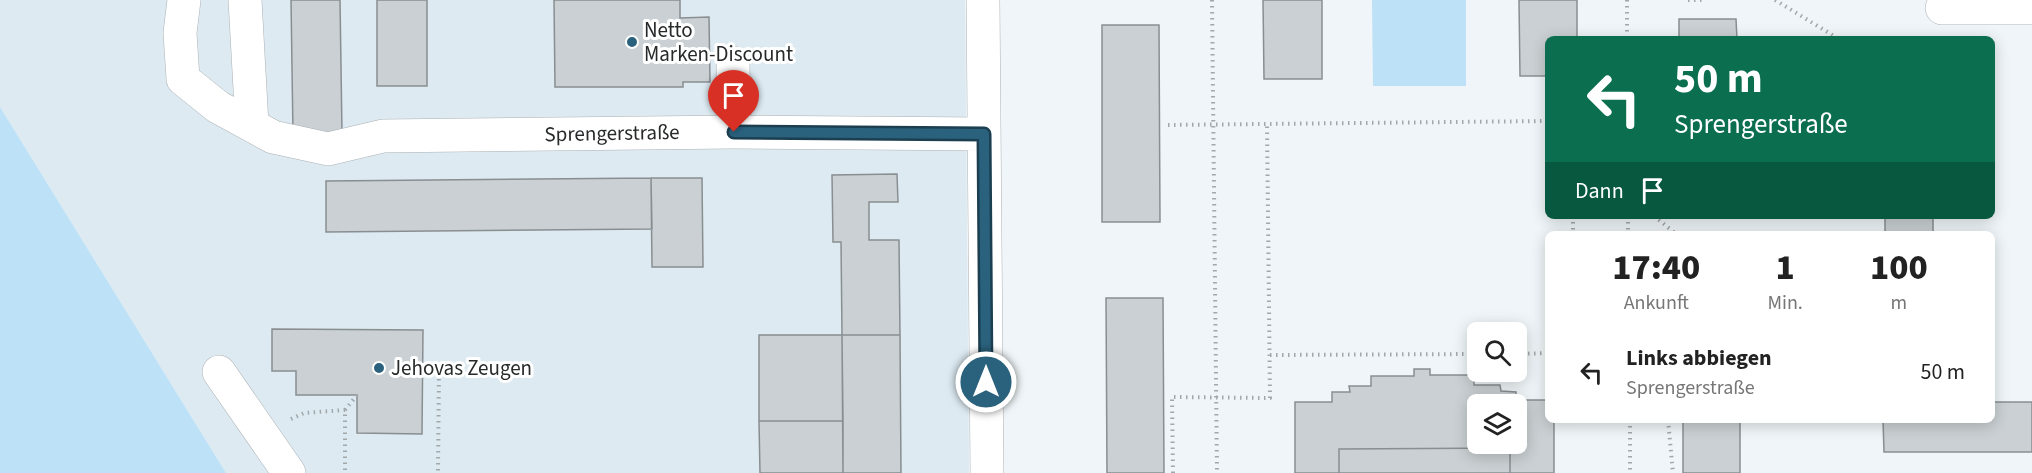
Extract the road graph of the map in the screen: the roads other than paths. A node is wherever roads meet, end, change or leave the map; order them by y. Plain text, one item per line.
1 (184, 0) edge
2 (245, 0) edge
3 (983, 0) edge
4 (1942, 8) dead end
5 (2032, 8) edge
6 (733, 63) dead end
7 (252, 125) junction
8 (734, 132) junction
9 (984, 134) junction
10 (219, 372) dead end
11 (289, 473) edge
12 (987, 473) edge

1 - 7 street, Sprengerstraße
2 - 7 street
3 - 9 street
4 - 5 street
6 - 8 street
7 - 8 street, Sprengerstraße
8 - 9 street, Sprengerstraße
9 - 12 street
10 - 11 street

